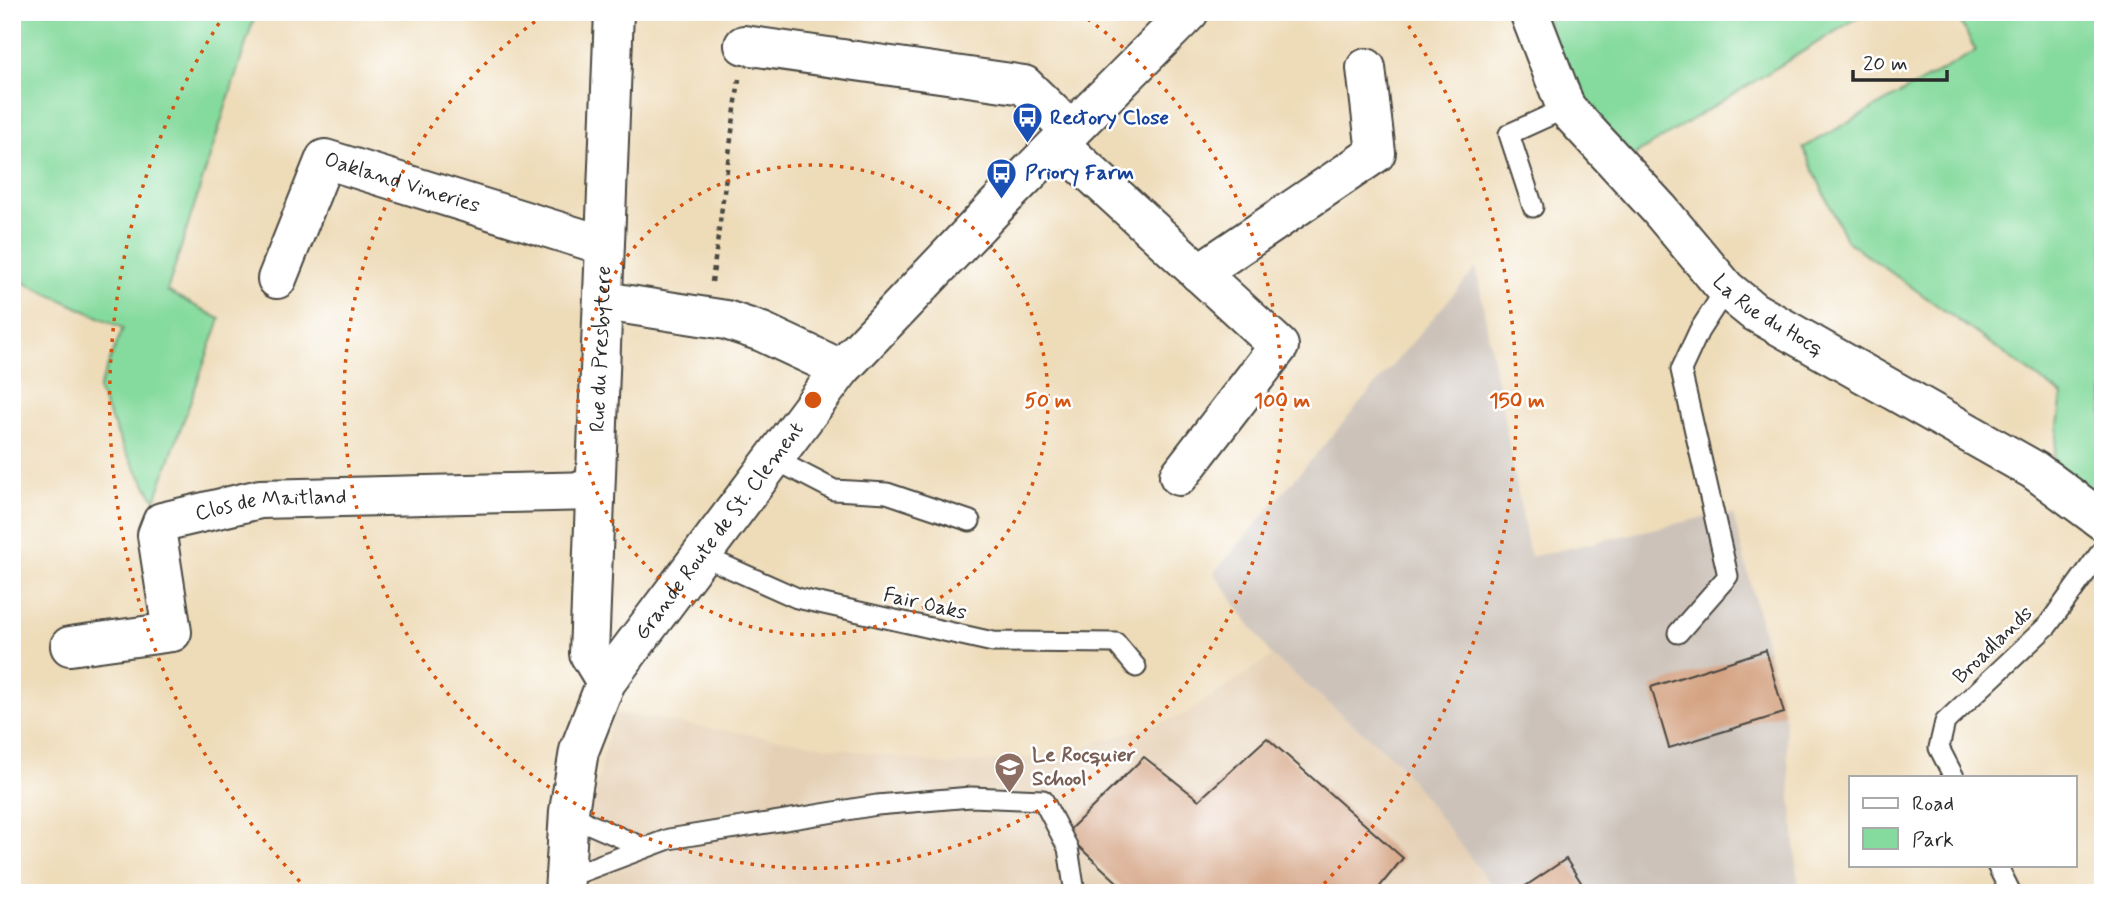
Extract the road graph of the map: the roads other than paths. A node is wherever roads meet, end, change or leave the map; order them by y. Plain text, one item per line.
1 (614, 12) edge
2 (1189, 12) edge
3 (1528, 12) edge
4 (744, 45) road end
5 (1366, 68) dead end
6 (1566, 108) junction
7 (1065, 137) junction
8 (1533, 207) dead end
9 (603, 245) junction
10 (1199, 274) junction
11 (277, 279) dead end
12 (1726, 289) junction
13 (604, 301) junction
14 (841, 369) junction
15 (774, 459) junction
16 (1179, 476) dead end
17 (594, 491) junction
18 (970, 521) dead end
19 (2103, 522) edge
20 (2103, 549) edge
21 (703, 556) junction
22 (1678, 634) dead end
23 (70, 646) dead end
24 (1136, 667) dead end
25 (606, 682) junction
26 (1953, 776) edge
27 (569, 811) junction
28 (645, 848) junction
29 (1998, 866) edge
30 (564, 885) edge
31 (1075, 893) edge
32 (2011, 893) edge

1 - 9 street, Rue du Presbytere
2 - 7 street, Grande Route de St. Clement
3 - 6 street, La Rue du Hocq
4 - 7 street
5 - 10 street
6 - 8 lane
6 - 12 street, La Rue du Hocq
7 - 10 street
7 - 14 street, Grande Route de St. Clement
9 - 11 street, Oakland Vineries
9 - 13 street, Rue du Presbytere
10 - 16 street
12 - 19 street, La Rue du Hocq
12 - 22 lane
13 - 14 street
13 - 17 street, Rue du Presbytere
14 - 15 street, Grande Route de St. Clement
15 - 18 lane
15 - 21 street, Grande Route de St. Clement
17 - 23 street, Clos de Maitland
17 - 25 street, Rue du Presbytere
20 - 26 lane, Broadlands
21 - 24 lane, Fair Oaks
21 - 25 street, Grande Route de St. Clement
25 - 27 street, Grande Route de St. Clement
27 - 28 lane
27 - 30 street, Grande Route de St. Clement
28 - 30 lane
28 - 31 lane
29 - 32 lane

